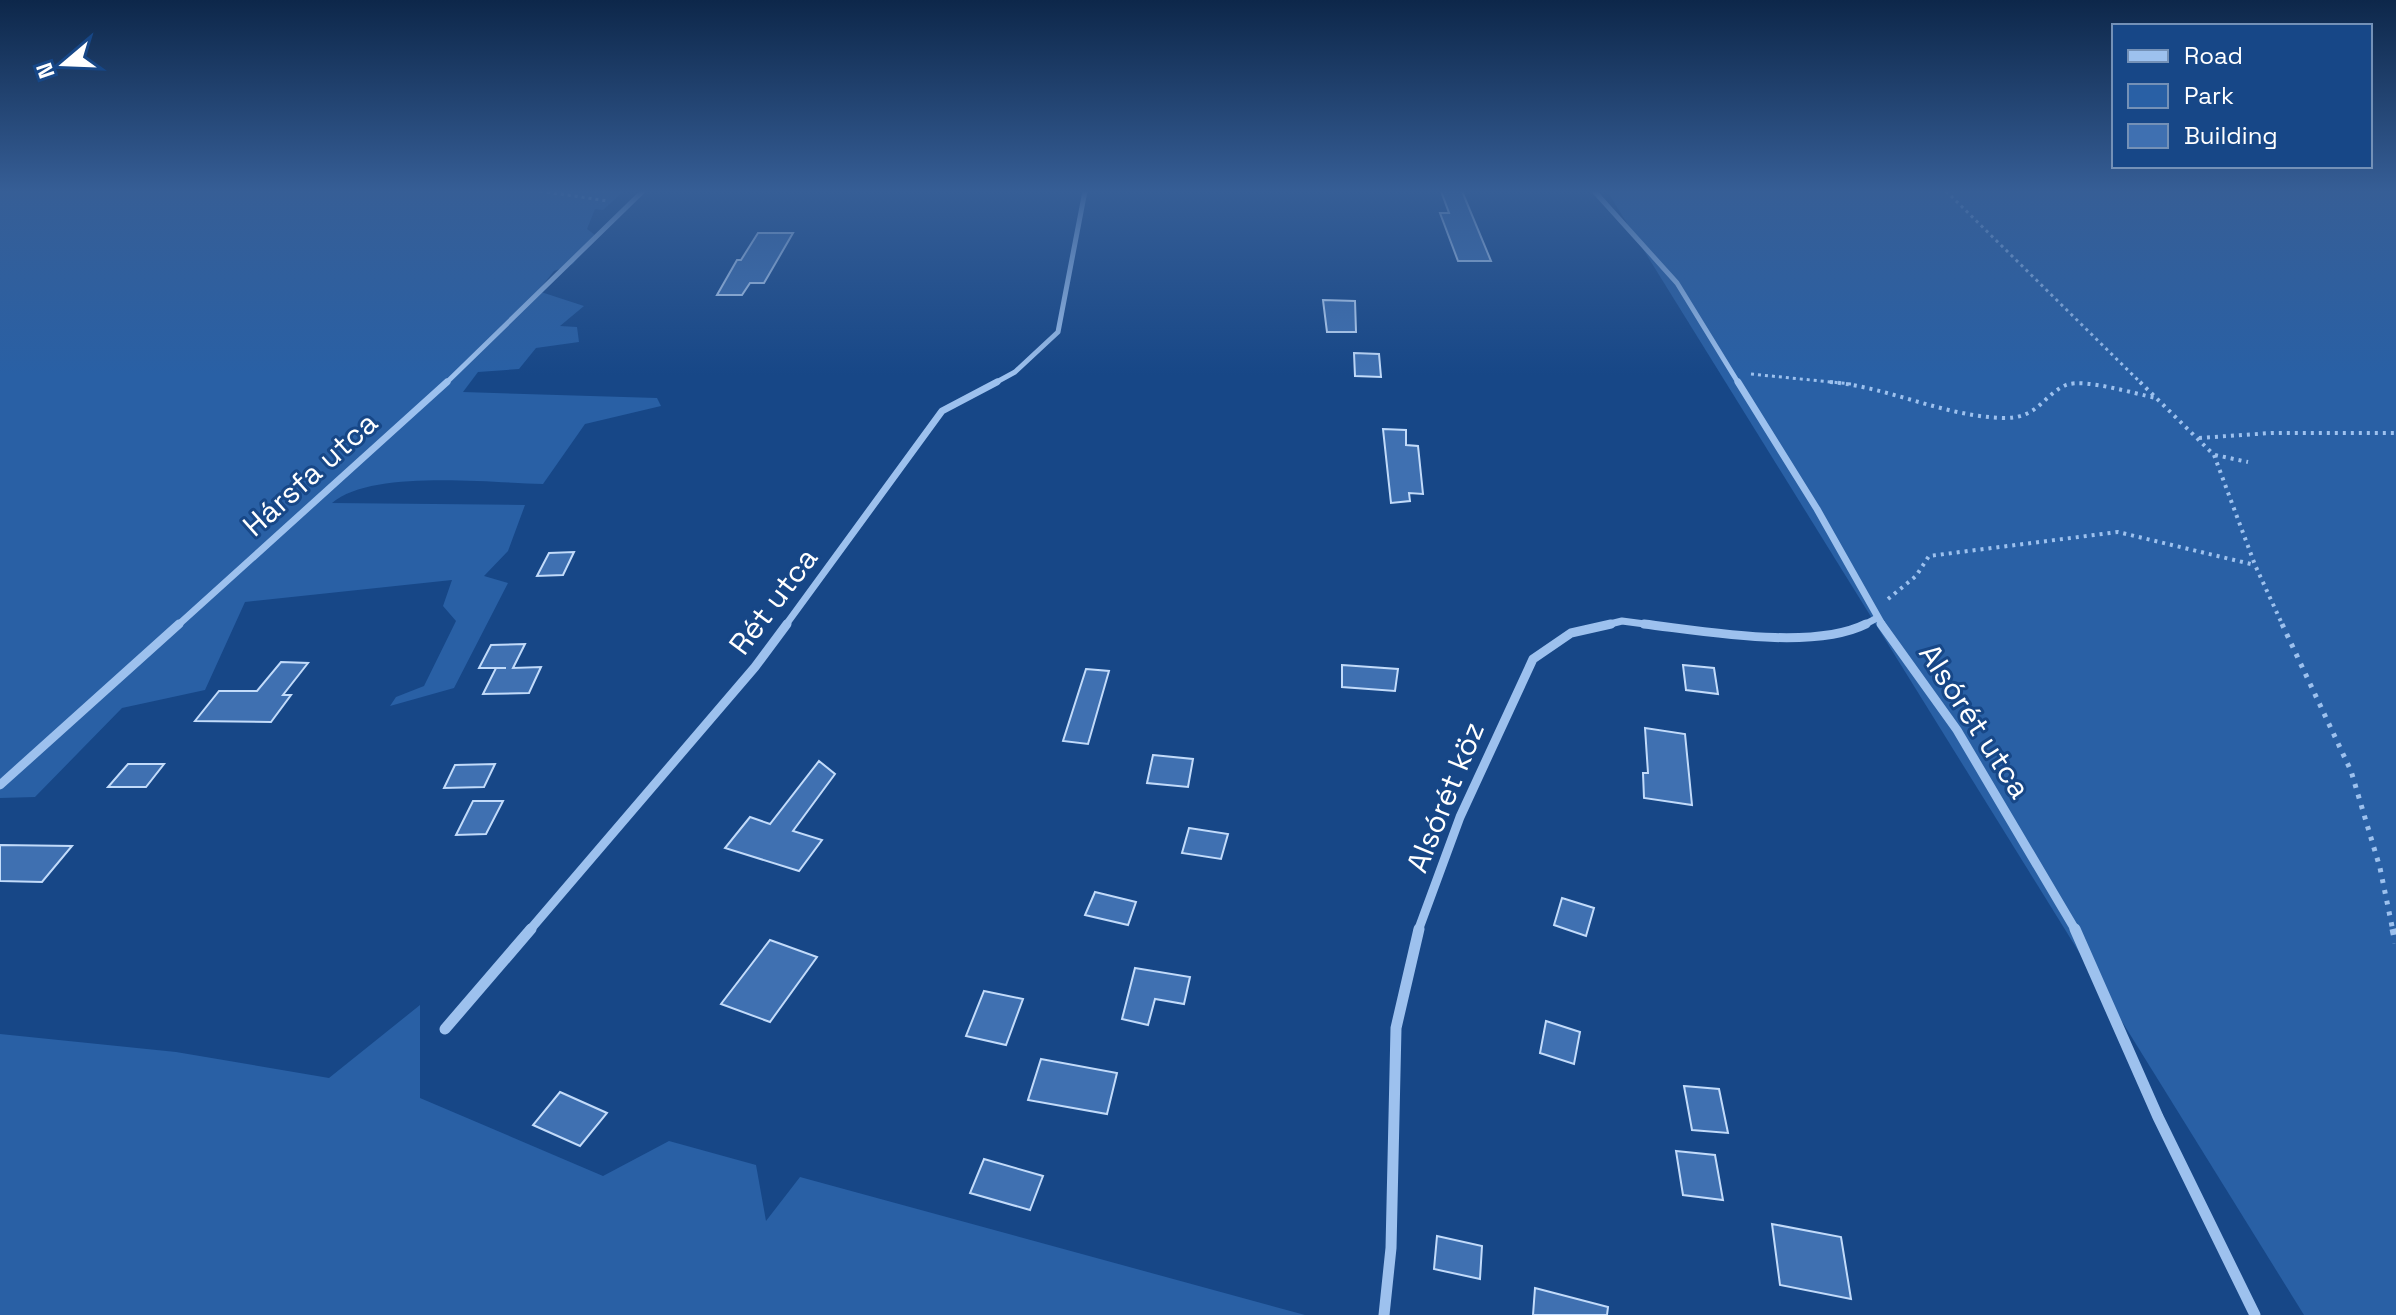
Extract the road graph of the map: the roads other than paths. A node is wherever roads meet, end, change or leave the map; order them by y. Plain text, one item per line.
1 (581, 252) edge
2 (1073, 252) edge
3 (1649, 252) edge
4 (1876, 614) junction
5 (0, 785) edge
6 (445, 1029) dead end
7 (1384, 1315) edge
8 (2255, 1315) edge

1 - 5 street, Hársfa utca
2 - 6 street, Rét utca
3 - 4 street, Alsórét utca
4 - 7 street, Alsórét köz
4 - 8 street, Alsórét utca

